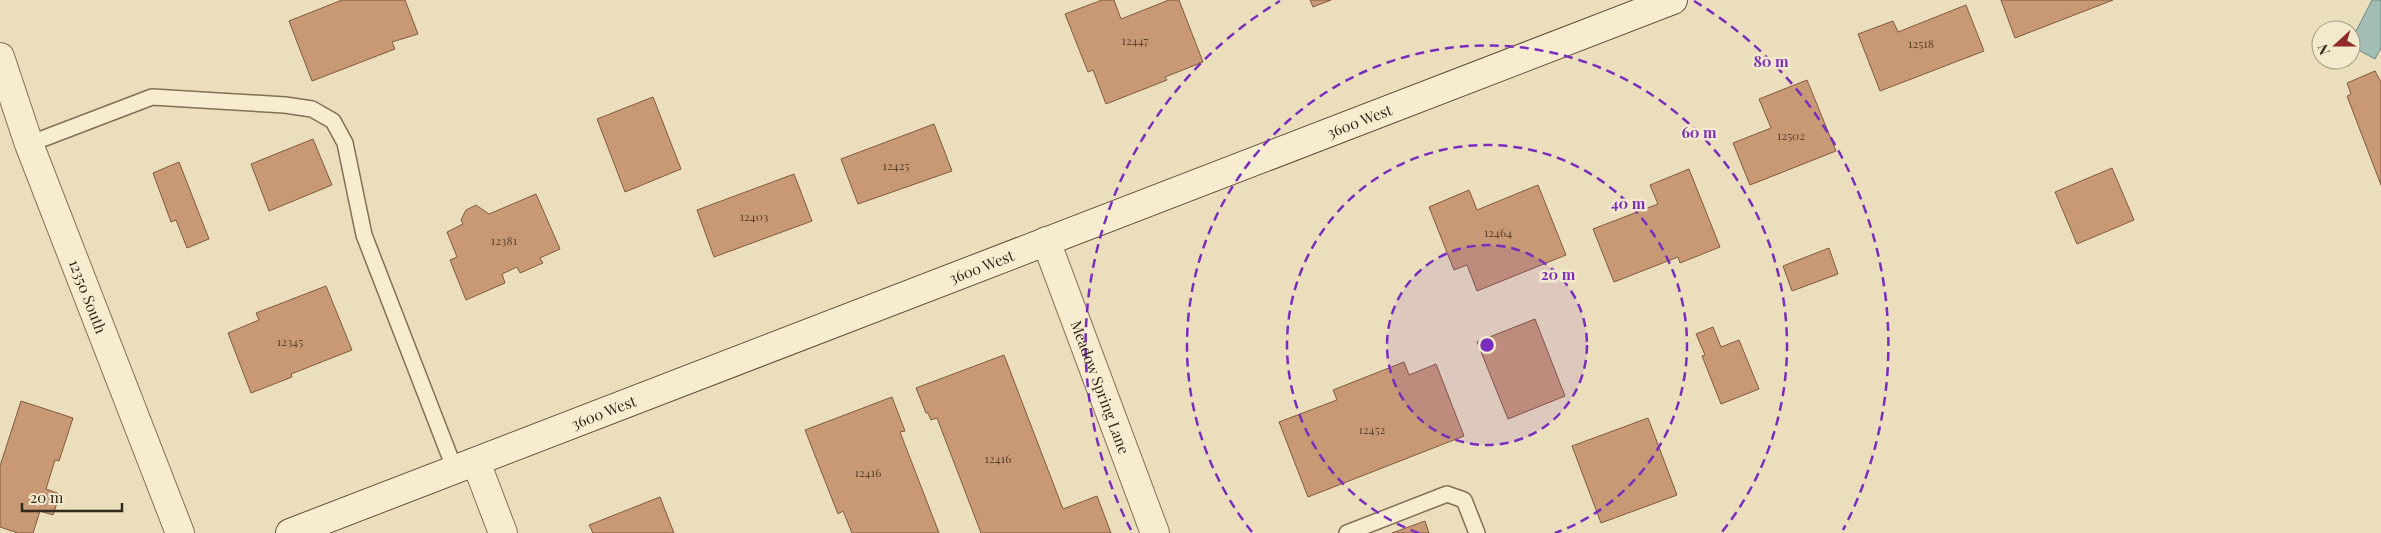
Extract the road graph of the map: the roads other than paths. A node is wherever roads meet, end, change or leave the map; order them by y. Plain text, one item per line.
1 (1673, 0) edge
2 (0, 57) edge
3 (30, 144) junction
4 (1046, 241) junction
5 (465, 466) junction
6 (180, 533) edge
7 (290, 533) edge
8 (503, 533) edge
9 (1155, 533) edge
10 (1347, 533) edge
11 (1477, 533) edge

1 - 4 main road, 3600 West
2 - 3 main road, 12350 South
3 - 5 lane
3 - 6 main road, 12350 South
4 - 5 main road, 3600 West
4 - 9 main road, Meadow Spring Lane
5 - 7 main road, 3600 West
5 - 8 main road
10 - 11 lane

